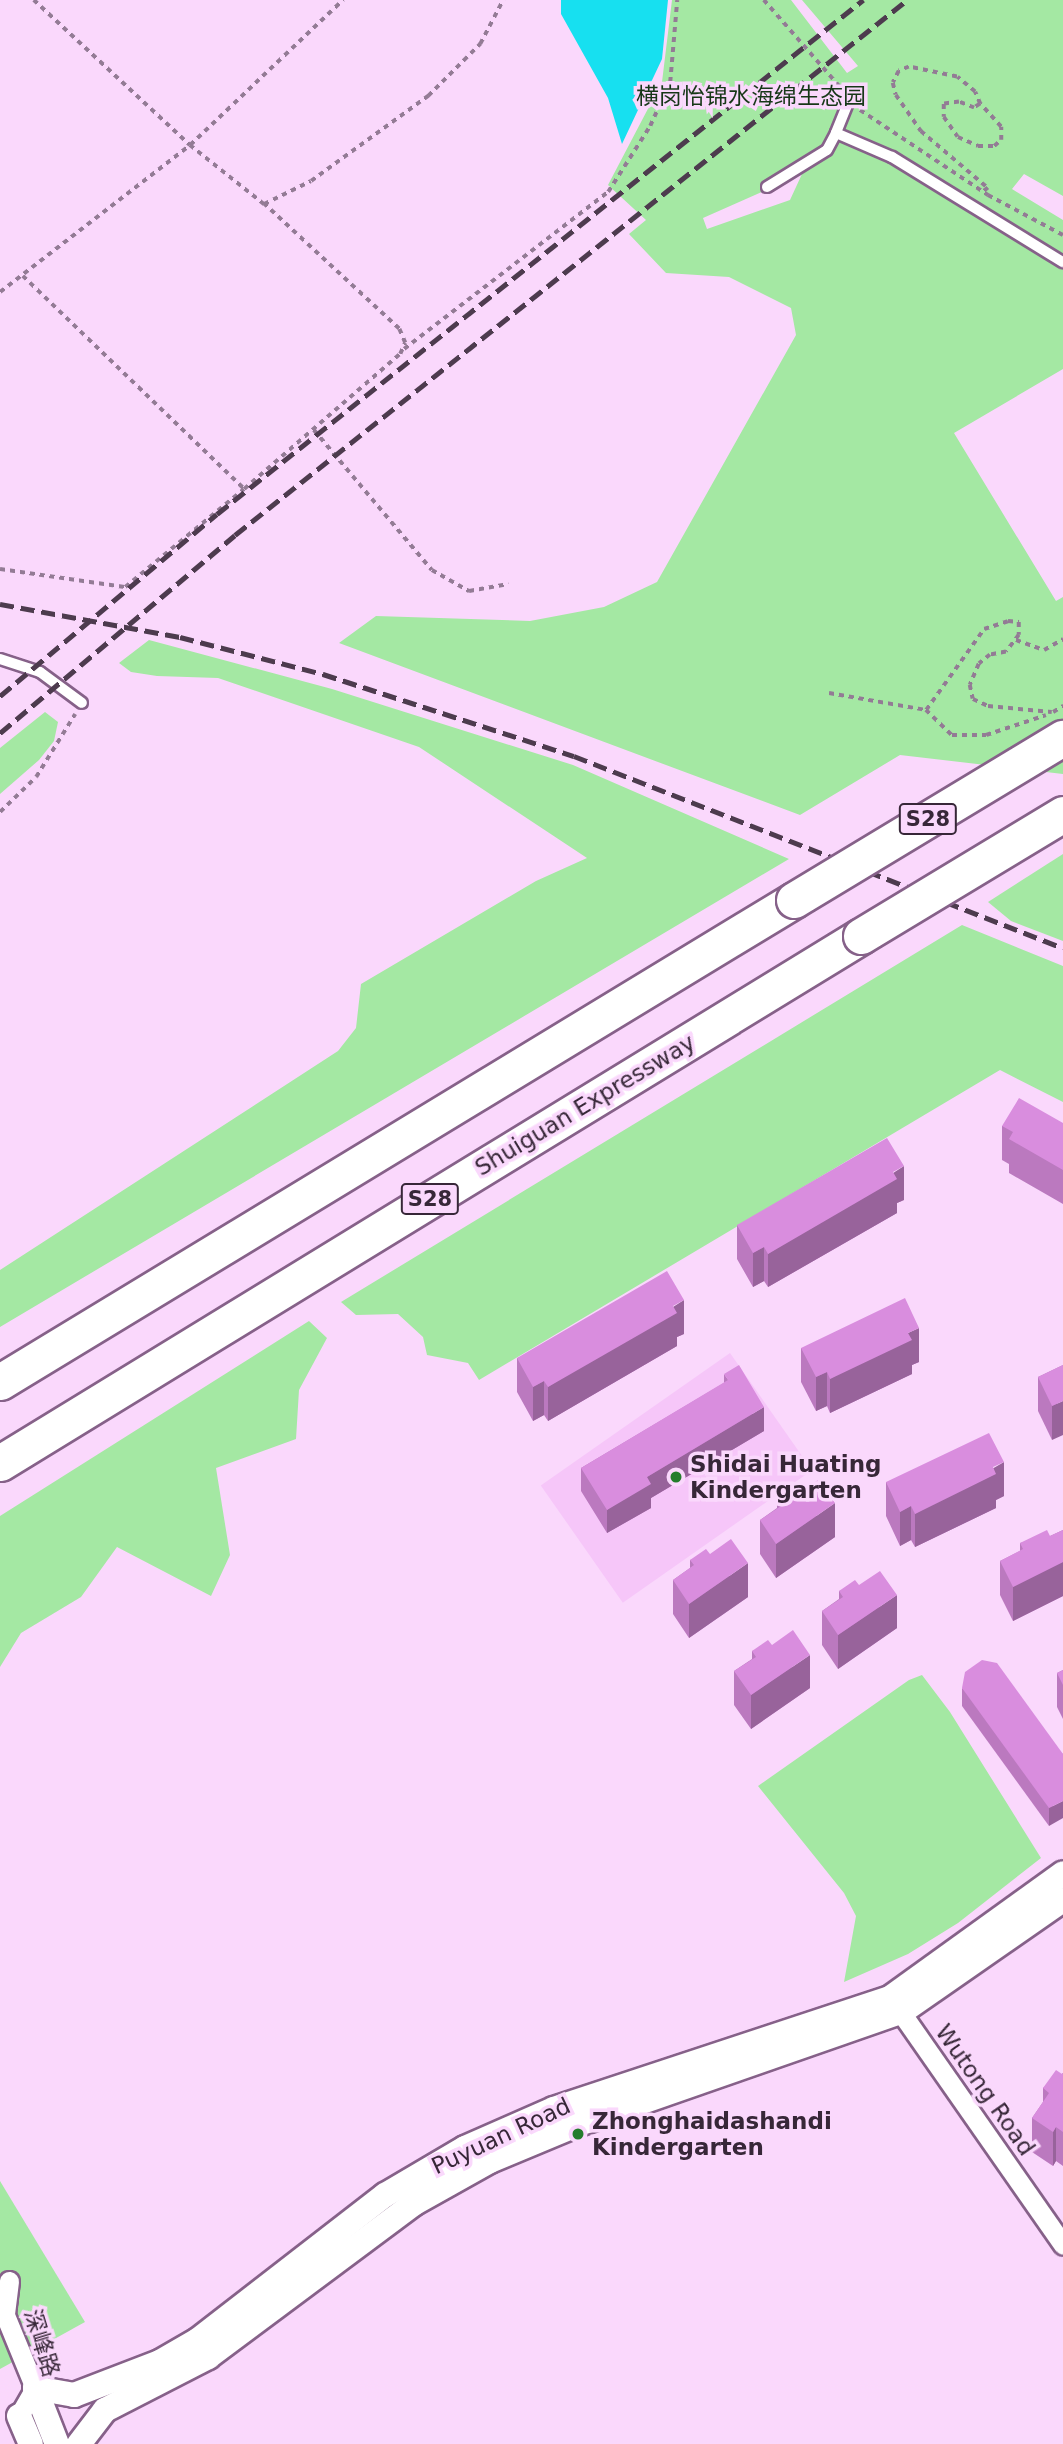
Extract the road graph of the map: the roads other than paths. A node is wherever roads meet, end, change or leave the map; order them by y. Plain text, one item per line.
1 (850, 98) road end
2 (836, 133) junction
3 (767, 187) dead end
4 (1063, 262) edge
5 (0, 659) edge
6 (82, 704) road end
7 (1058, 725) edge
8 (1063, 814) edge
9 (0, 1382) edge
10 (0, 1462) edge
11 (1063, 1873) edge
12 (1063, 1900) edge
13 (896, 2005) junction
14 (1063, 2245) edge
15 (9, 2281) dead end
16 (35, 2388) junction
17 (19, 2416) joint
18 (31, 2444) edge
19 (57, 2444) edge
20 (79, 2444) edge

1 - 2 lane
2 - 3 lane
2 - 4 lane
5 - 6 lane
7 - 9 highway, S28, bridge
8 - 10 highway, Shuiguan Expressway / S28, bridge
11 - 13 street, Puyuan Road
12 - 13 street, Puyuan Road
13 - 14 street, Wutong Road
13 - 16 street, Puyuan Road
13 - 20 street, Puyuan Road
15 - 16 street, 深峰路
16 - 17 street, 深峰路
16 - 19 street
17 - 18 street

